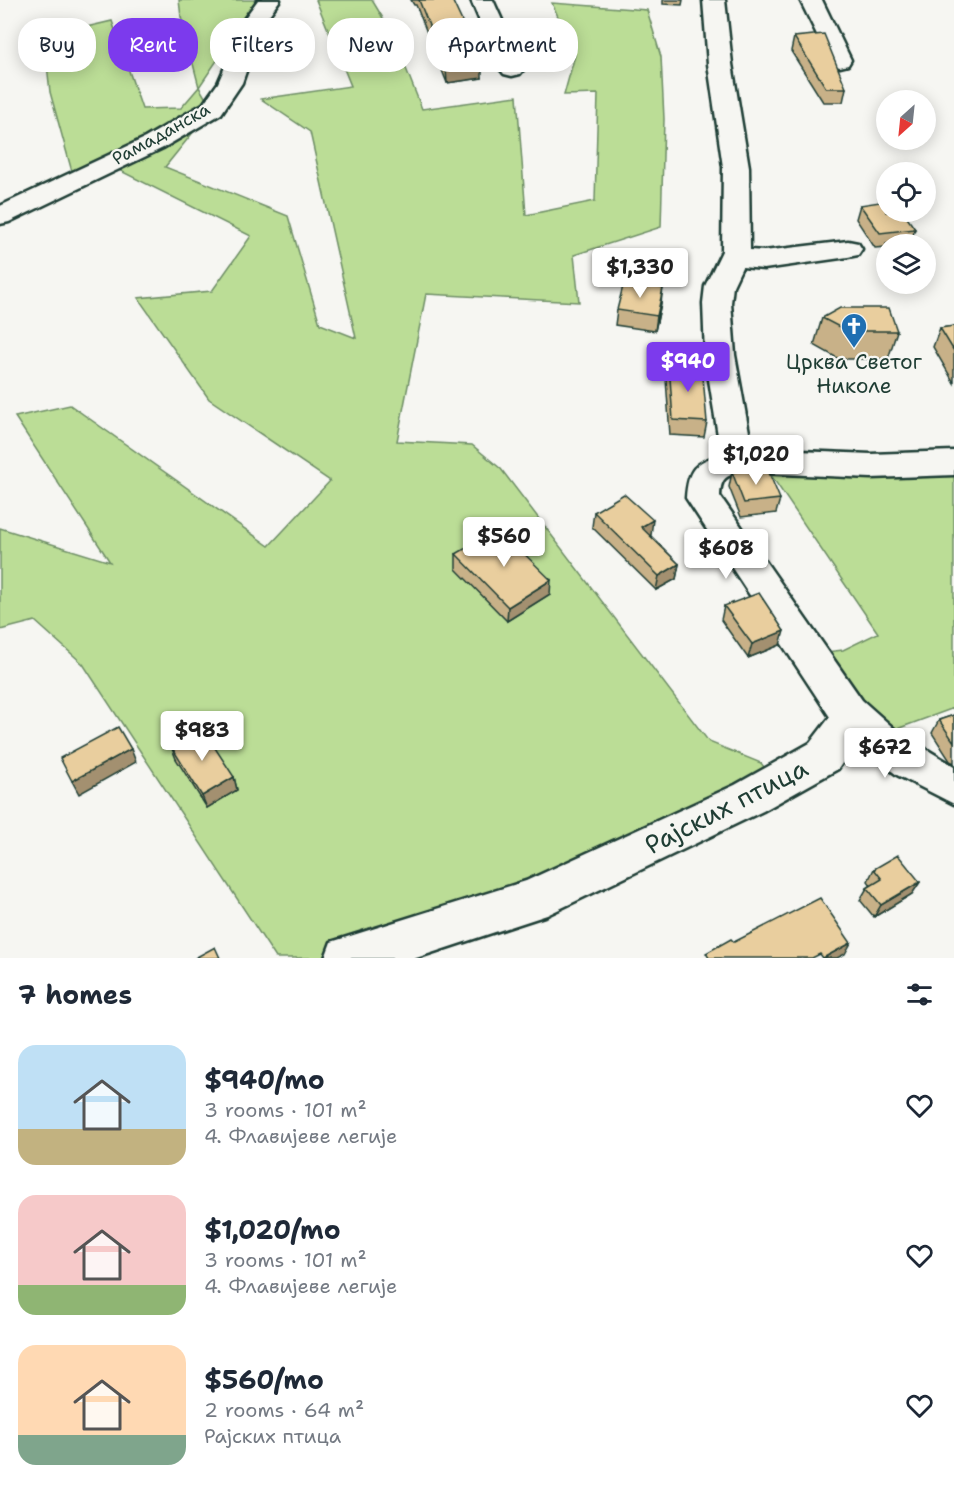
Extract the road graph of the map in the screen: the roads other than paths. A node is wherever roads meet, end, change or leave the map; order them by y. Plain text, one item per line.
1 (269, 0) edge
2 (482, 0) edge
3 (714, 0) edge
4 (811, 0) edge
5 (490, 18) edge
6 (840, 60) dead end
7 (0, 216) edge
8 (848, 249) dead end
9 (734, 257) junction
10 (738, 460) junction
11 (954, 463) edge
12 (853, 717) junction
13 (954, 786) edge
14 (347, 958) edge

1 - 7 street, Рамаданска
2 - 5 street
3 - 9 street
4 - 6 street
8 - 9 street
9 - 10 street
10 - 11 street
10 - 12 street
12 - 13 street
12 - 14 street, Рајских птица

